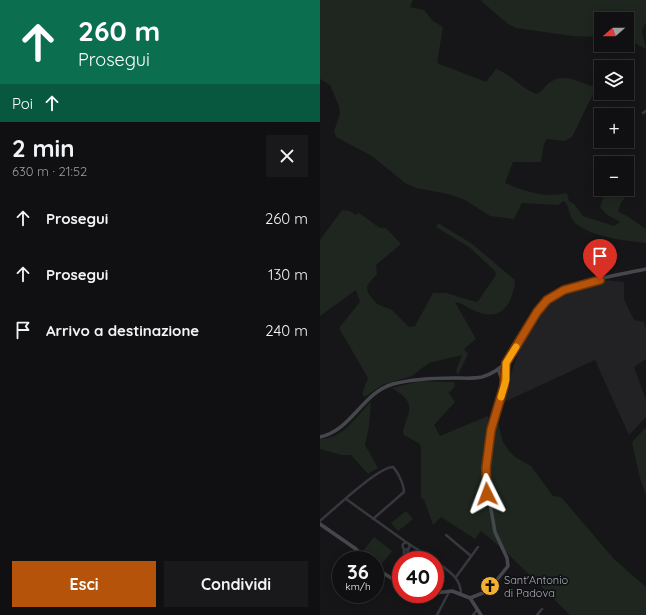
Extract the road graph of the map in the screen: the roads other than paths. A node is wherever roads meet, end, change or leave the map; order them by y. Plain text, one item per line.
1 (646, 269) edge
2 (506, 363) junction
3 (498, 369) junction
4 (505, 374) junction
5 (488, 375) junction
6 (500, 378) junction
7 (504, 387) junction
8 (320, 437) edge
9 (346, 499) junction
10 (373, 519) junction
11 (320, 521) edge
12 (320, 524) edge
13 (446, 535) dead end
14 (400, 540) junction
15 (407, 543) junction
16 (402, 545) junction
17 (478, 547) dead end
18 (409, 548) junction
19 (403, 549) joint
20 (357, 551) edge
21 (408, 551) edge
22 (419, 551) edge
23 (471, 556) junction
24 (444, 568) edge
25 (384, 574) edge
26 (456, 577) junction
27 (391, 578) edge
28 (444, 592) edge
29 (449, 592) junction
30 (461, 594) junction
31 (470, 598) junction
32 (542, 609) dead end
33 (477, 610) junction
34 (438, 615) edge
35 (472, 615) edge
36 (481, 615) edge
37 (537, 615) edge

1 - 2 street
2 - 3 street
2 - 4 street
3 - 4 street
3 - 5 street
3 - 6 street
4 - 7 street
5 - 6 street
5 - 8 street
6 - 7 street
7 - 31 street
9 - 10 street
9 - 10 street
9 - 11 street
10 - 14 street
12 - 20 street
13 - 23 street
14 - 15 street
14 - 16 street
15 - 16 street
15 - 18 street
15 - 22 street
16 - 19 street
17 - 23 street
18 - 19 street
18 - 21 street
23 - 26 street
24 - 26 street
25 - 27 street
26 - 30 street
28 - 29 street
29 - 30 street
29 - 34 street
30 - 31 street
31 - 33 street
32 - 37 street
33 - 35 street
33 - 36 street

